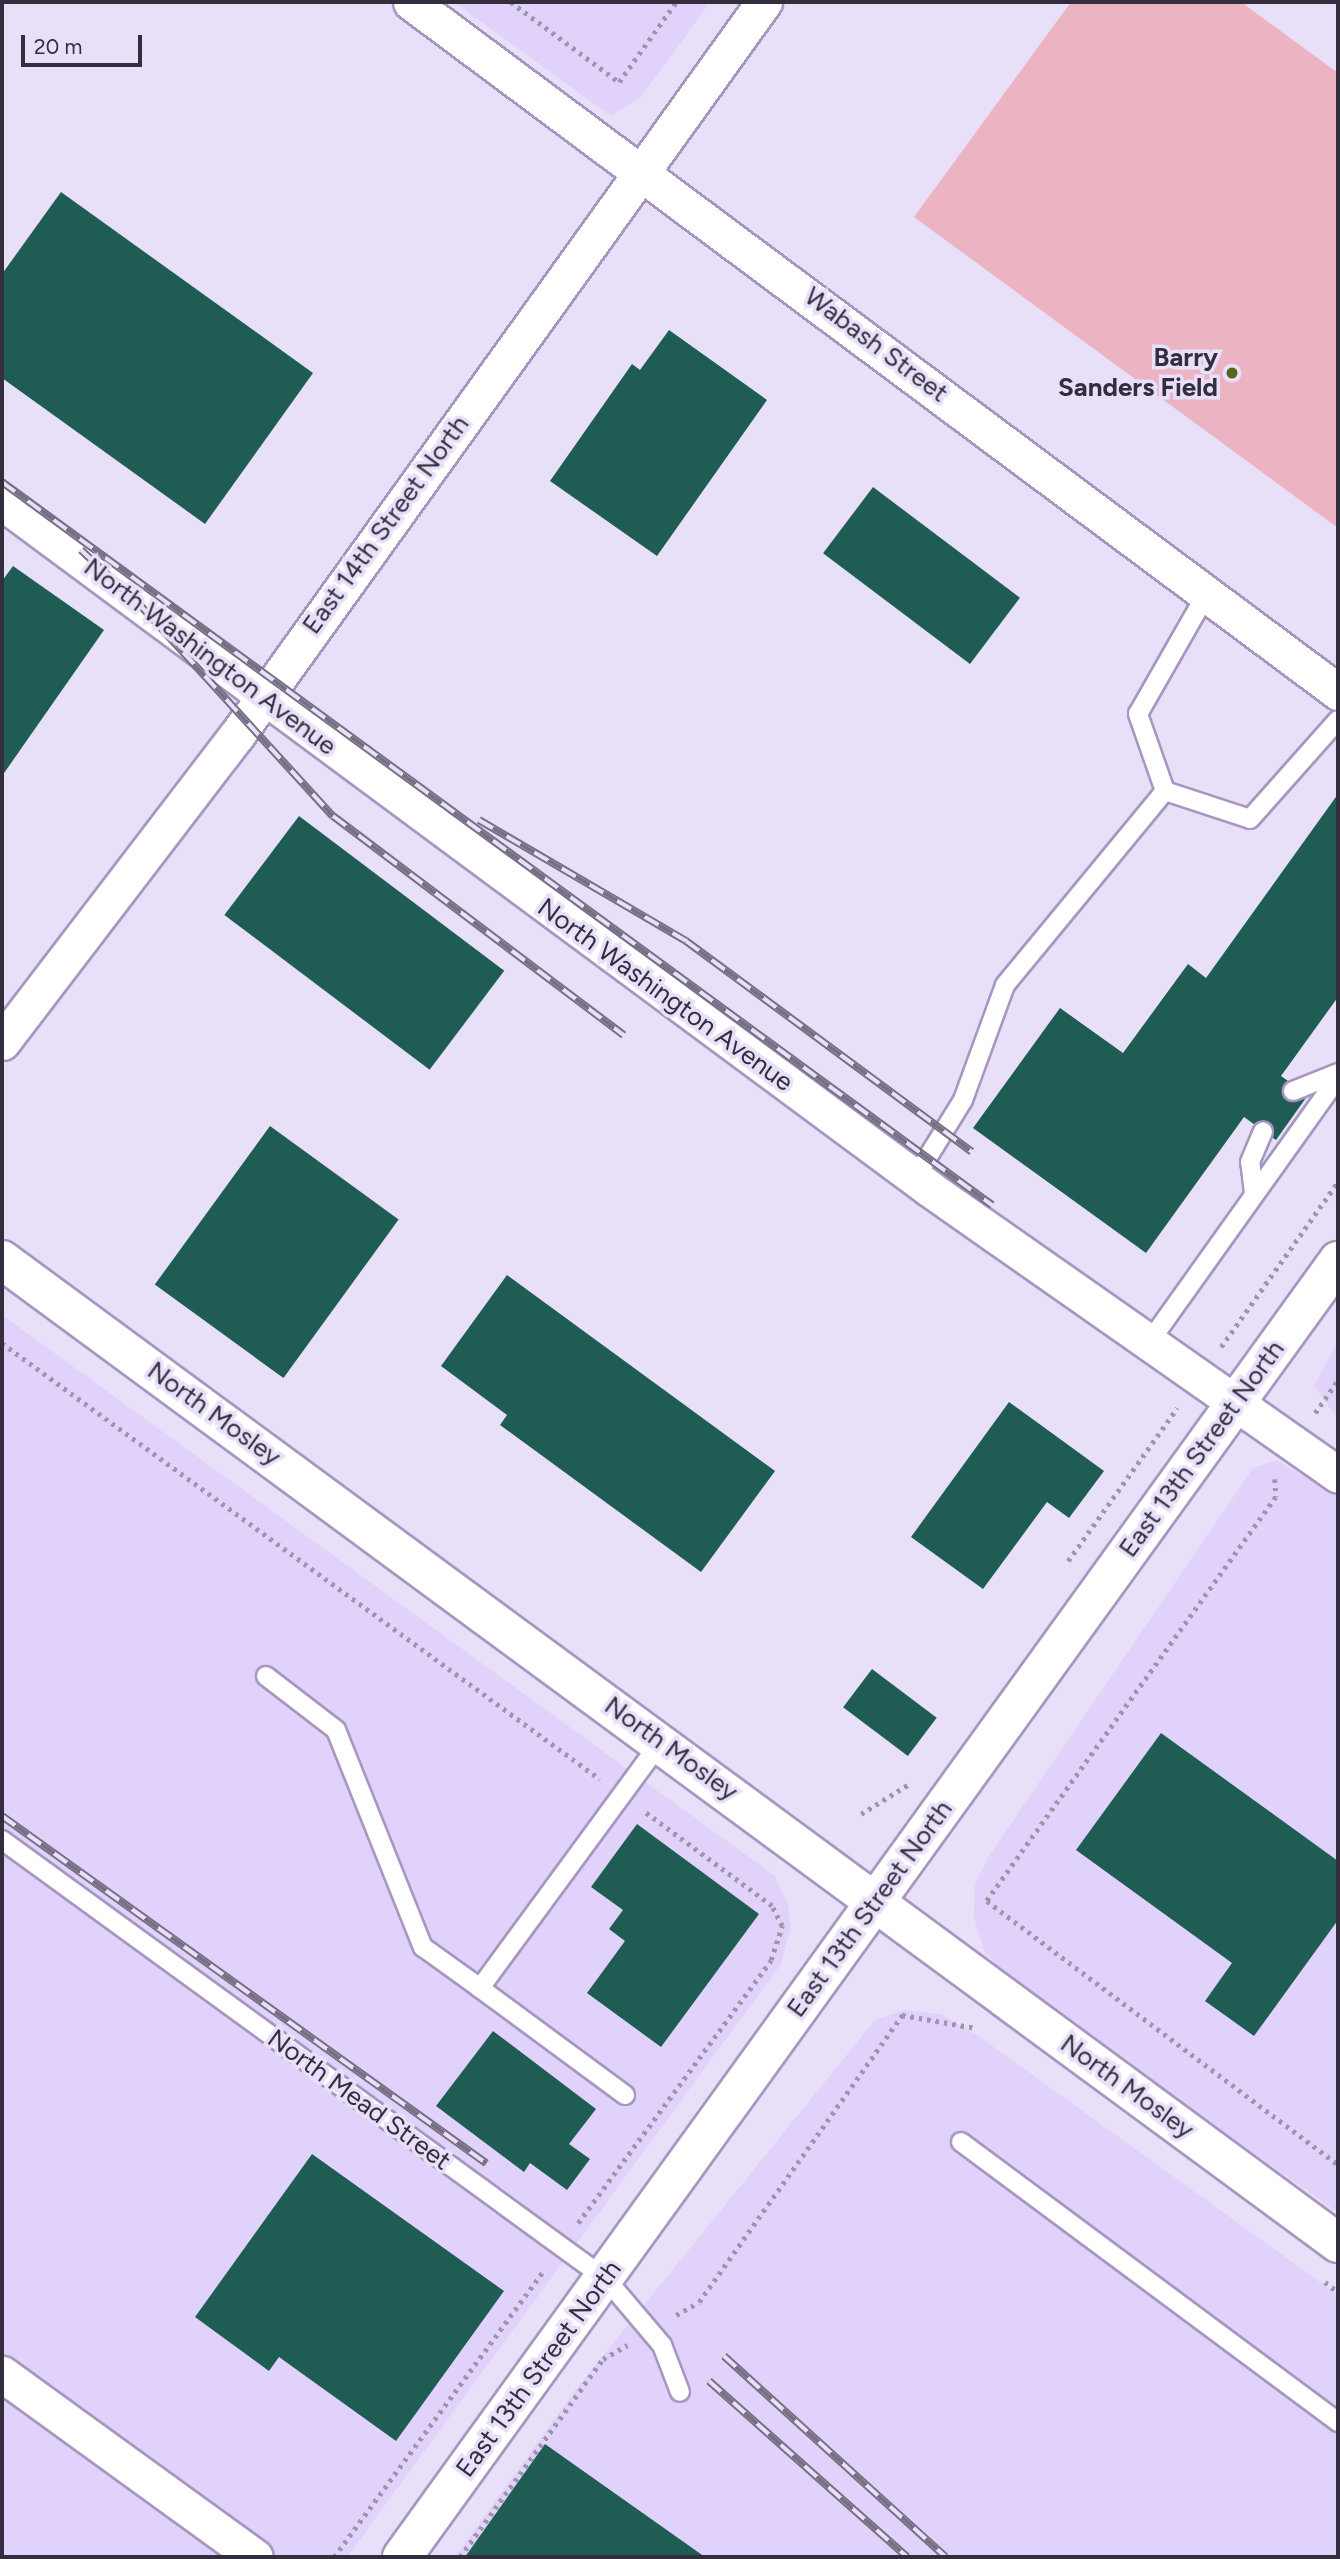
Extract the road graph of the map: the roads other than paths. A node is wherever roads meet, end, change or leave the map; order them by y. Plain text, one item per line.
1 (411, 2) edge
2 (764, 2) edge
3 (642, 170) junction
4 (2, 502) edge
5 (1207, 593) junction
6 (1338, 692) edge
7 (263, 696) junction
8 (1338, 720) edge
9 (1165, 791) junction
10 (2, 1042) edge
11 (1338, 1075) edge
12 (1293, 1091) dead end
13 (1263, 1132) dead end
14 (915, 1178) junction
15 (1254, 1193) junction
16 (2, 1260) edge
17 (1338, 1261) edge
18 (1148, 1345) junction
19 (1233, 1405) junction
20 (1338, 1475) edge
21 (265, 1676) dead end
22 (661, 1742) junction
23 (2, 1840) edge
24 (876, 1901) junction
25 (480, 1987) junction
26 (625, 2095) dead end
27 (961, 2142) dead end
28 (1338, 2243) edge
29 (606, 2279) junction
30 (2, 2374) edge
31 (680, 2392) dead end
32 (1338, 2422) edge
33 (255, 2557) edge
34 (402, 2557) edge

1 - 3 street, Wabash Street
2 - 3 street, East 14th Street North
3 - 5 street, Wabash Street
3 - 7 street, East 14th Street North
4 - 7 street, North Washington Avenue
5 - 6 street, Wabash Street
5 - 9 lane
7 - 10 street, East 14th Street North
7 - 14 street, North Washington Avenue
8 - 9 lane
9 - 14 lane
11 - 12 lane
11 - 15 lane
13 - 15 lane
14 - 18 street, North Washington Avenue
15 - 18 lane
16 - 22 street, North Mosley
17 - 19 street, East 13th Street North
18 - 19 street, North Washington Avenue
19 - 20 street, North Washington Avenue
19 - 24 street, East 13th Street North
21 - 25 lane
22 - 24 street, North Mosley
22 - 25 lane
23 - 29 lane, North Mead Street
24 - 28 street, North Mosley
24 - 29 street, East 13th Street North
25 - 26 lane
27 - 32 lane
29 - 31 lane, North Mead Street
29 - 34 street, East 13th Street North
30 - 33 street

